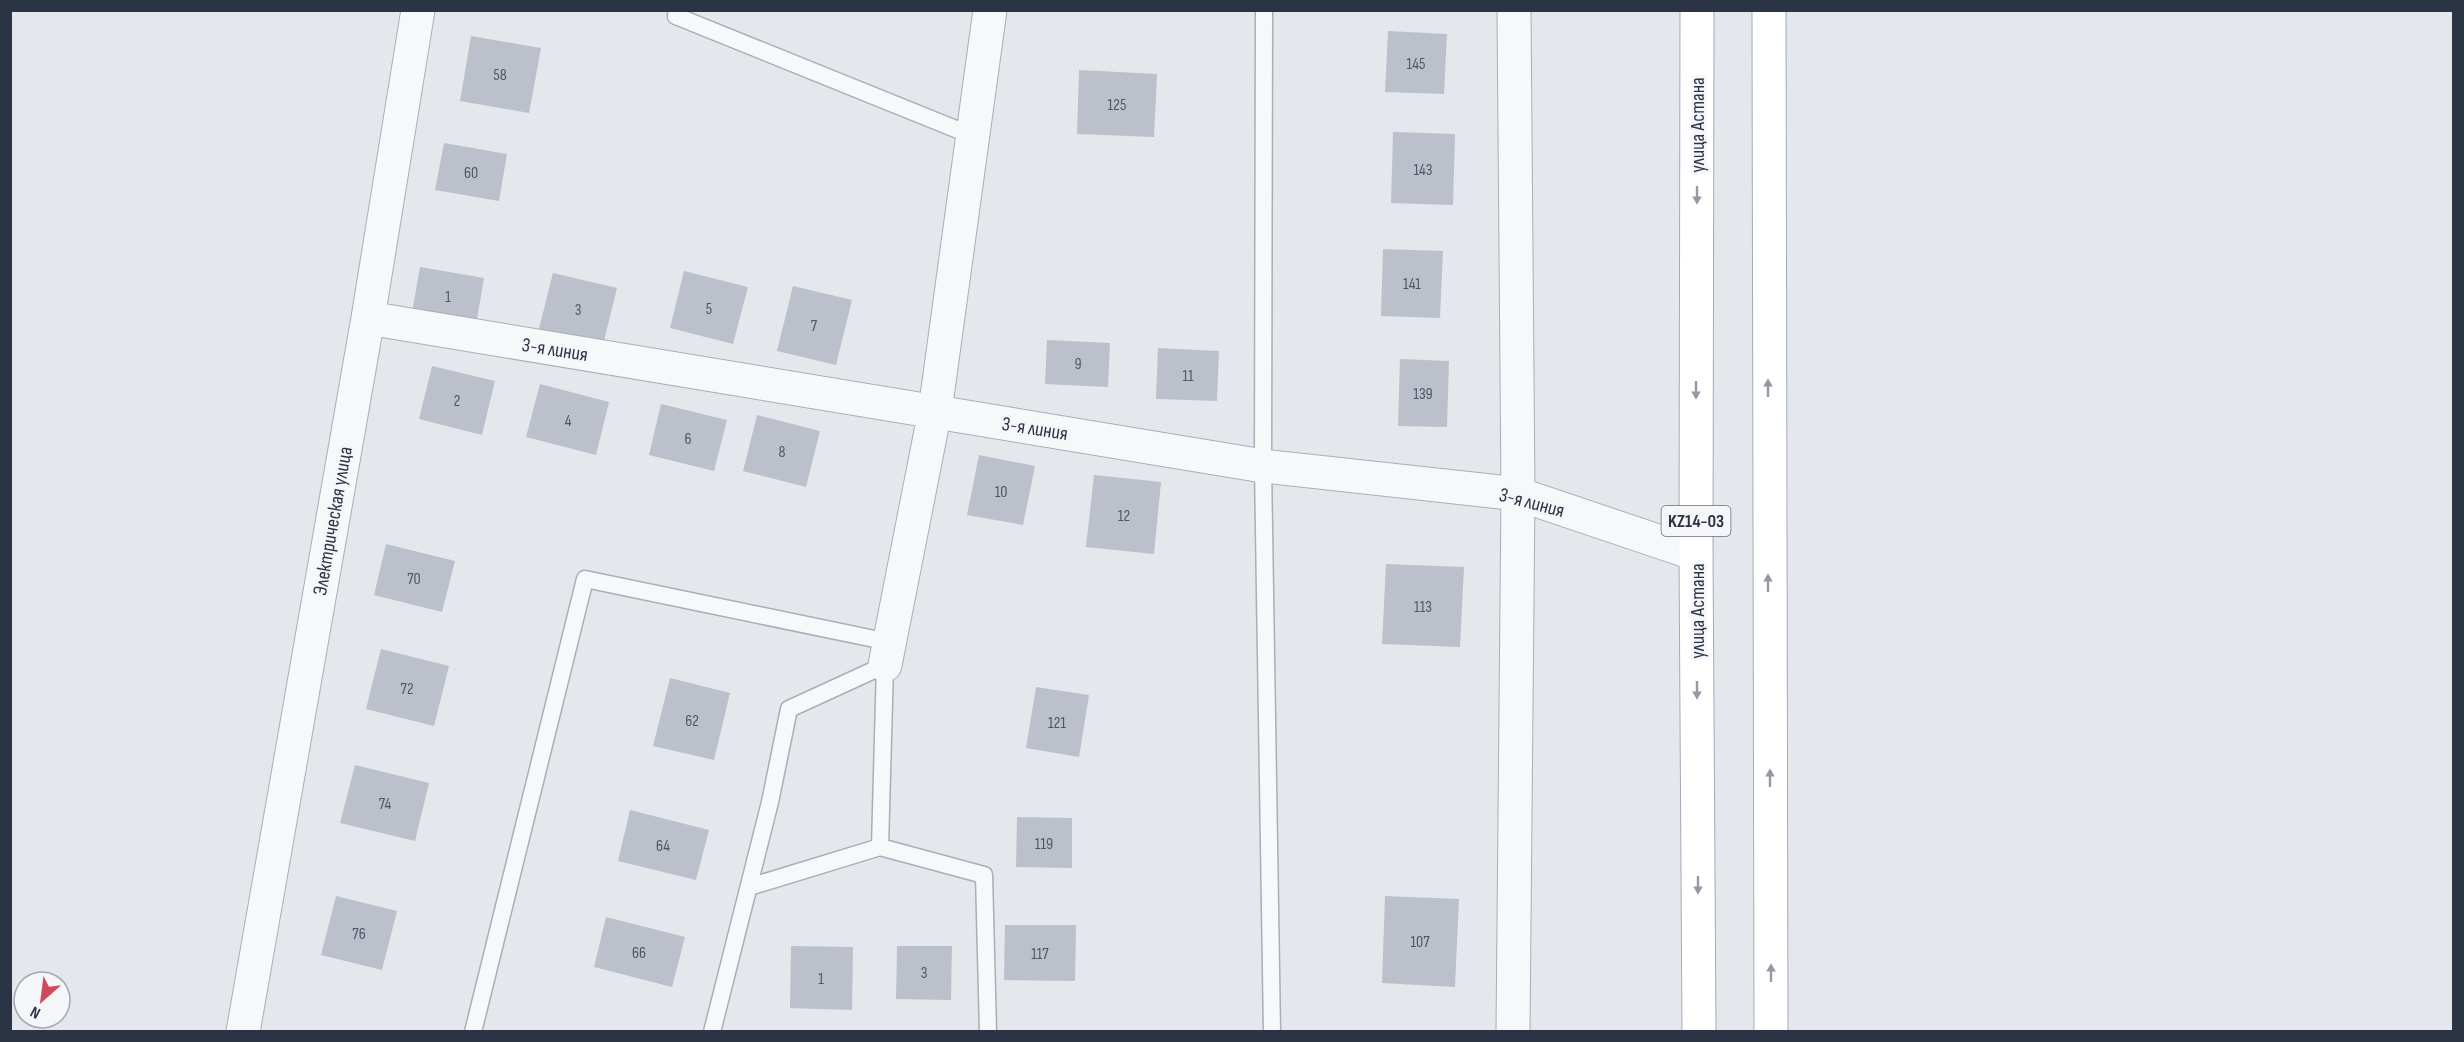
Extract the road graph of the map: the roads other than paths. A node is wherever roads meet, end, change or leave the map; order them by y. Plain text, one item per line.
1 (418, 10) edge
2 (677, 10) edge
3 (990, 10) edge
4 (1264, 10) edge
5 (1514, 10) edge
6 (1697, 10) edge
7 (1768, 10) edge
8 (973, 136) junction
9 (368, 318) junction
10 (935, 411) junction
11 (1263, 466) junction
12 (1518, 494) junction
13 (1696, 554) junction
14 (887, 653) junction
15 (880, 847) junction
16 (749, 886) junction
17 (243, 1032) edge
18 (473, 1032) edge
19 (712, 1032) edge
20 (988, 1032) edge
21 (1272, 1032) edge
22 (1513, 1032) edge
23 (1699, 1032) edge
24 (1771, 1032) edge

1 - 9 street, Электрическая улица
2 - 8 lane
3 - 8 street
4 - 11 lane
5 - 12 street
6 -> 13 main road, улица Астана / KZ14-03
24 -> 7 main road
8 - 10 street
9 - 10 street, 3-я линия
9 - 17 street, Электрическая улица
10 - 11 street, 3-я линия
10 - 14 street
11 - 12 street, 3-я линия
11 - 21 lane
12 - 13 street, 3-я линия
12 - 22 street
13 -> 23 main road, улица Астана / KZ14-03
14 - 15 lane
14 - 16 lane
14 - 18 lane
15 - 16 lane
15 - 20 lane
16 - 19 lane

